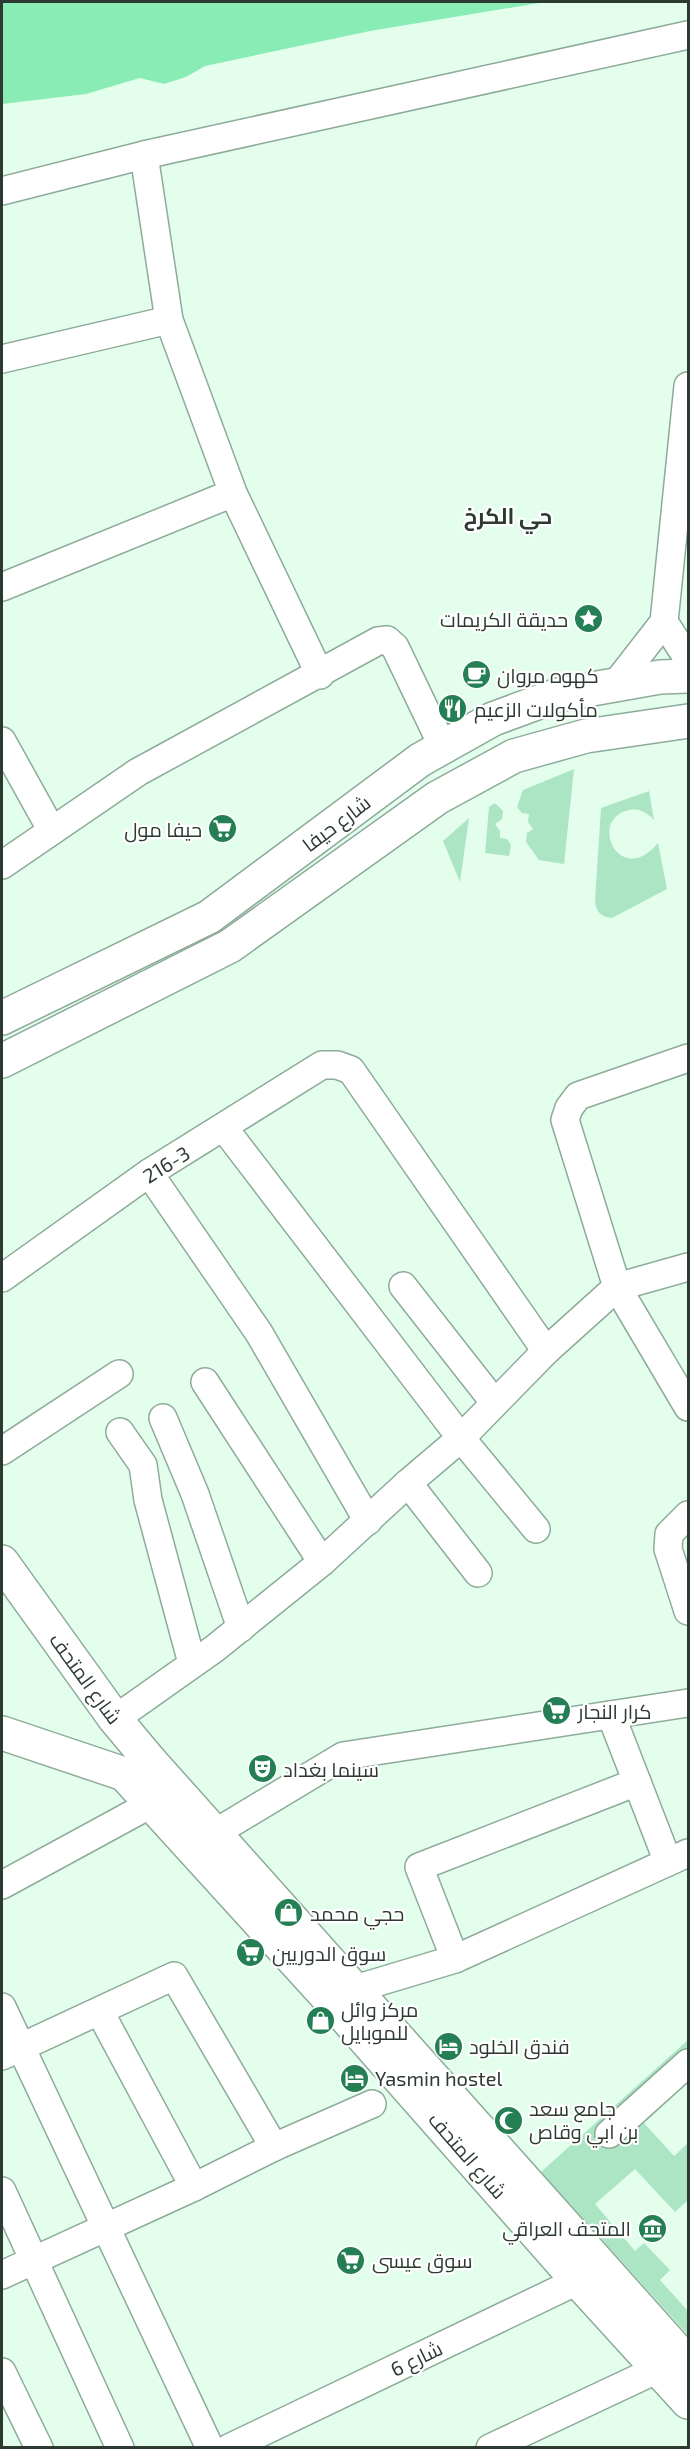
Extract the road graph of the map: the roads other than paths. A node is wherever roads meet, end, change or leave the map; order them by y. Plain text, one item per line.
1 (688, 35) edge
2 (144, 155) junction
3 (2, 191) edge
4 (169, 320) junction
5 (2, 359) edge
6 (688, 386) edge
7 (233, 493) junction
8 (681, 528) edge
9 (2, 587) edge
10 (664, 622) junction
11 (688, 659) edge
12 (320, 675) junction
13 (688, 676) edge
14 (615, 685) junction
15 (688, 721) edge
16 (2, 741) edge
17 (443, 747) junction
18 (52, 831) junction
19 (2, 865) edge
20 (2, 1018) edge
21 (688, 1058) edge
22 (2, 1061) edge
23 (224, 1128) junction
24 (149, 1173) junction
25 (688, 1267) edge
26 (2, 1278) edge
27 (403, 1286) dead end
28 (617, 1287) junction
29 (546, 1351) junction
30 (119, 1374) dead end
31 (205, 1382) dead end
32 (494, 1402) junction
33 (688, 1407) edge
34 (163, 1418) dead end
35 (120, 1432) dead end
36 (461, 1438) junction
37 (2, 1451) edge
38 (408, 1483) junction
39 (688, 1515) edge
40 (368, 1521) junction
41 (536, 1529) dead end
42 (2, 1562) edge
43 (322, 1563) junction
44 (478, 1573) dead end
45 (688, 1611) edge
46 (241, 1628) junction
47 (192, 1663) junction
48 (688, 1703) edge
49 (611, 1715) junction
50 (118, 1723) junction
51 (4, 1736) edge
52 (126, 1776) junction
53 (637, 1782) junction
54 (164, 1796) junction
55 (216, 1833) junction
56 (678, 1857) edge
57 (2, 1885) edge
58 (455, 1959) junction
59 (355, 1989) junction
60 (2, 2007) edge
61 (100, 2012) junction
62 (11, 2051) edge
63 (688, 2063) edge
64 (372, 2104) dead end
65 (609, 2134) dead end
66 (274, 2147) junction
67 (194, 2187) junction
68 (2, 2191) edge
69 (107, 2227) junction
70 (35, 2259) junction
71 (2, 2275) edge
72 (591, 2275) junction
73 (673, 2366) edge
74 (2, 2372) edge
75 (688, 2402) edge
76 (39, 2448) edge
77 (120, 2448) edge
78 (210, 2448) edge
79 (229, 2448) edge
80 (490, 2448) edge

1 - 2 street
2 - 3 street
2 - 4 street
4 - 5 street
4 - 7 street
6 - 8 street
7 - 9 street
7 - 12 street
8 - 10 street
10 - 11 street
10 - 14 street
12 - 17 street
12 - 18 street
13 - 14 main road, شارع حيفا
14 - 17 main road, شارع حيفا
15 - 22 main road, شارع حيفا
16 - 18 street
17 - 20 main road, شارع حيفا
18 - 19 street
21 - 28 street
23 - 24 street, 216-3
23 - 29 street, 216-3
23 - 36 street
24 - 26 street, 216-3
24 - 40 street
25 - 28 street
27 - 32 street
28 - 29 street
28 - 33 street
29 - 32 street
30 - 37 street
31 - 43 street
32 - 36 street
34 - 46 street
35 - 47 street
36 - 38 street
36 - 41 street
38 - 40 street
38 - 44 street
39 - 45 street
40 - 43 street
42 - 50 main road, شارع المتحف
43 - 46 street
46 - 47 street
47 - 50 street
48 - 49 street
49 - 53 street
49 - 55 street
50 - 52 main road
50 - 54 main road, شارع المتحف
51 - 52 main road, شارع المتحف
52 - 54 main road, شارع المتحف
53 - 56 street
53 - 58 street
54 - 55 main road, شارع المتحف
54 - 57 street
54 - 72 main road, شارع المتحف
55 - 59 main road, شارع المتحف
56 - 58 street
58 - 59 street
59 - 72 main road, شارع المتحف
60 - 62 street
61 - 62 street
61 - 66 street
61 - 67 street
62 - 69 street
63 - 65 street
64 - 66 street
66 - 67 street
67 - 69 street
68 - 70 street
69 - 70 street
69 - 78 street
70 - 71 street
70 - 77 street
72 - 73 main road, شارع المتحف
72 - 79 street, شارع 6
73 - 75 main road, شارع المتحف
73 - 80 street
74 - 76 street

